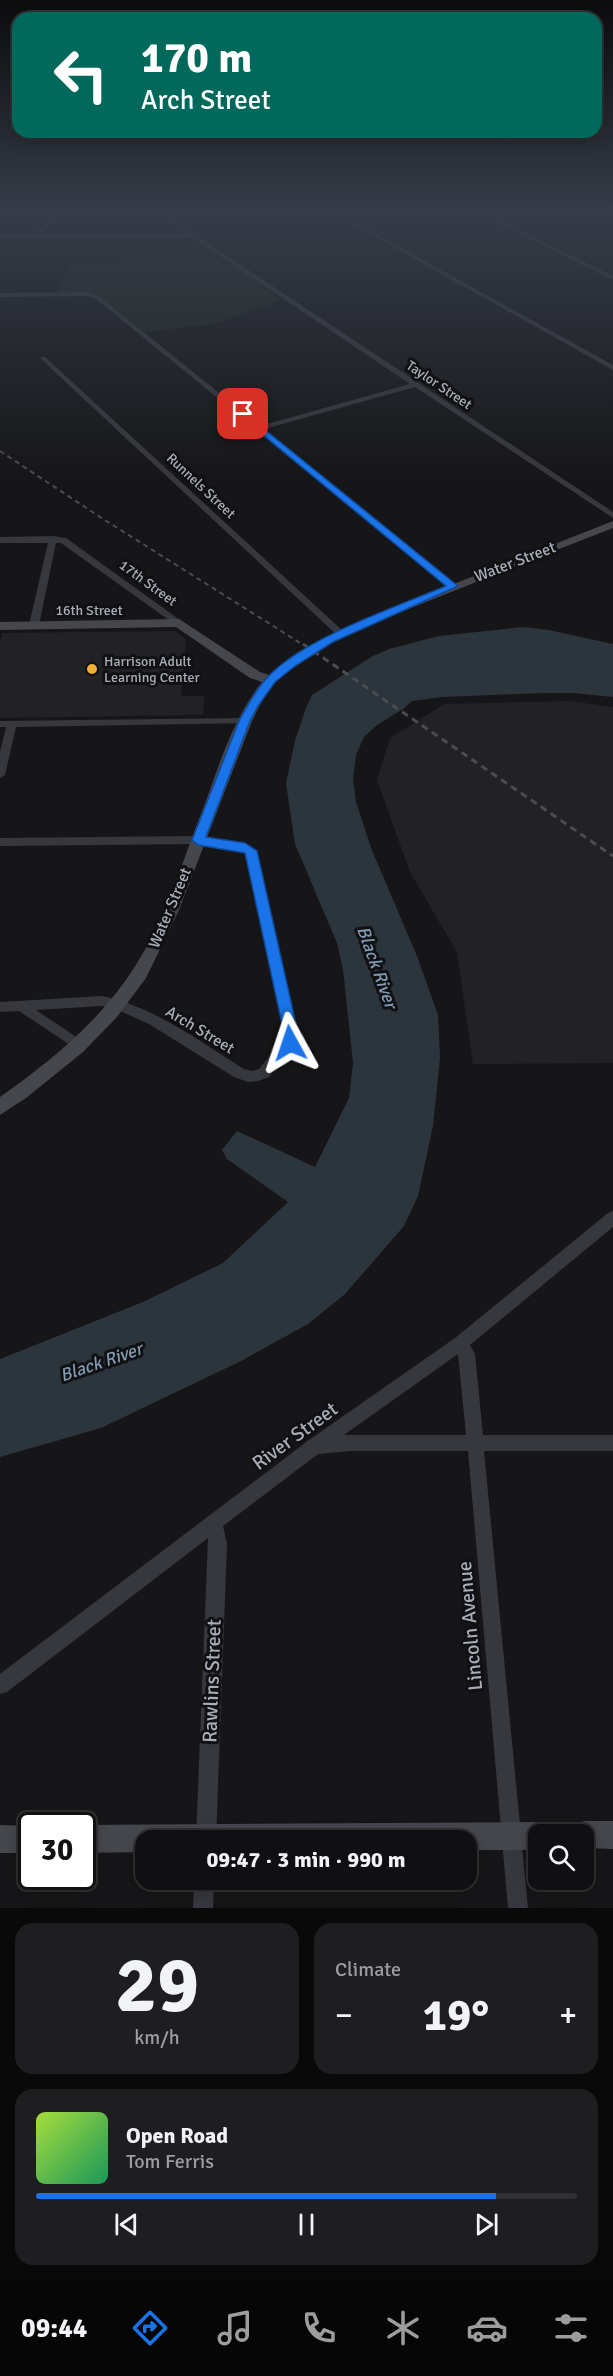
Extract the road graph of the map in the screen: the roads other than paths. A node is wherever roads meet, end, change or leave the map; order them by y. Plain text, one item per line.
1 (105, 303) edge
2 (295, 303) edge
3 (497, 303) edge
4 (43, 358) dead end
5 (613, 368) edge
6 (416, 384) junction
7 (260, 428) junction
8 (613, 516) edge
9 (613, 524) edge
10 (52, 539) junction
11 (0, 540) edge
12 (453, 586) junction
13 (179, 623) junction
14 (34, 625) junction
15 (0, 626) edge
16 (340, 634) junction
17 (271, 680) junction
18 (245, 721) junction
19 (5, 725) edge
20 (0, 775) edge
21 (198, 840) junction
22 (0, 842) edge
23 (117, 1003) junction
24 (21, 1006) junction
25 (0, 1007) edge
26 (79, 1046) junction
27 (0, 1107) edge
28 (613, 1218) edge
29 (460, 1343) junction
30 (475, 1443) junction
31 (613, 1443) edge
32 (315, 1446) junction
33 (214, 1522) junction
34 (0, 1685) edge
35 (206, 1830) edge
36 (594, 1835) edge
37 (613, 1835) edge
38 (477, 1836) edge
39 (511, 1836) junction
40 (528, 1836) edge
41 (0, 1839) edge
42 (18, 1839) edge
43 (96, 1839) edge
44 (135, 1839) edge
45 (204, 1890) edge
46 (203, 1908) edge
47 (518, 1908) edge

1 - 7 street
2 - 6 street, Taylor Street
3 - 5 street
4 - 16 street, Runnels Street
6 - 7 street
6 - 8 street, Taylor Street
7 - 12 street
9 - 12 street, Water Street
10 - 11 street, 17th Street
10 - 13 street, 17th Street
10 - 14 street
12 - 16 street, Water Street
13 - 14 street, 16th Street
13 - 17 street, 17th Street
14 - 15 street, 16th Street
16 - 17 street, Water Street
17 - 18 street, Water Street
18 - 19 street
18 - 21 street, Water Street
19 - 20 street
21 - 22 street
21 - 23 street, Water Street
21 - 23 street, Arch Street
23 - 24 street
23 - 26 street, Water Street
24 - 25 street
24 - 26 street
26 - 27 street, Water Street
28 - 29 street, River Street
29 - 30 street, Lincoln Avenue
29 - 32 street, River Street
30 - 31 street
30 - 32 street
30 - 39 street, Lincoln Avenue
32 - 33 street, River Street
33 - 34 street, River Street
33 - 35 street, Rawlins Street
36 - 37 street
38 - 39 street
39 - 40 street
39 - 47 street, Lincoln Avenue
41 - 42 street
43 - 44 street
45 - 46 street

